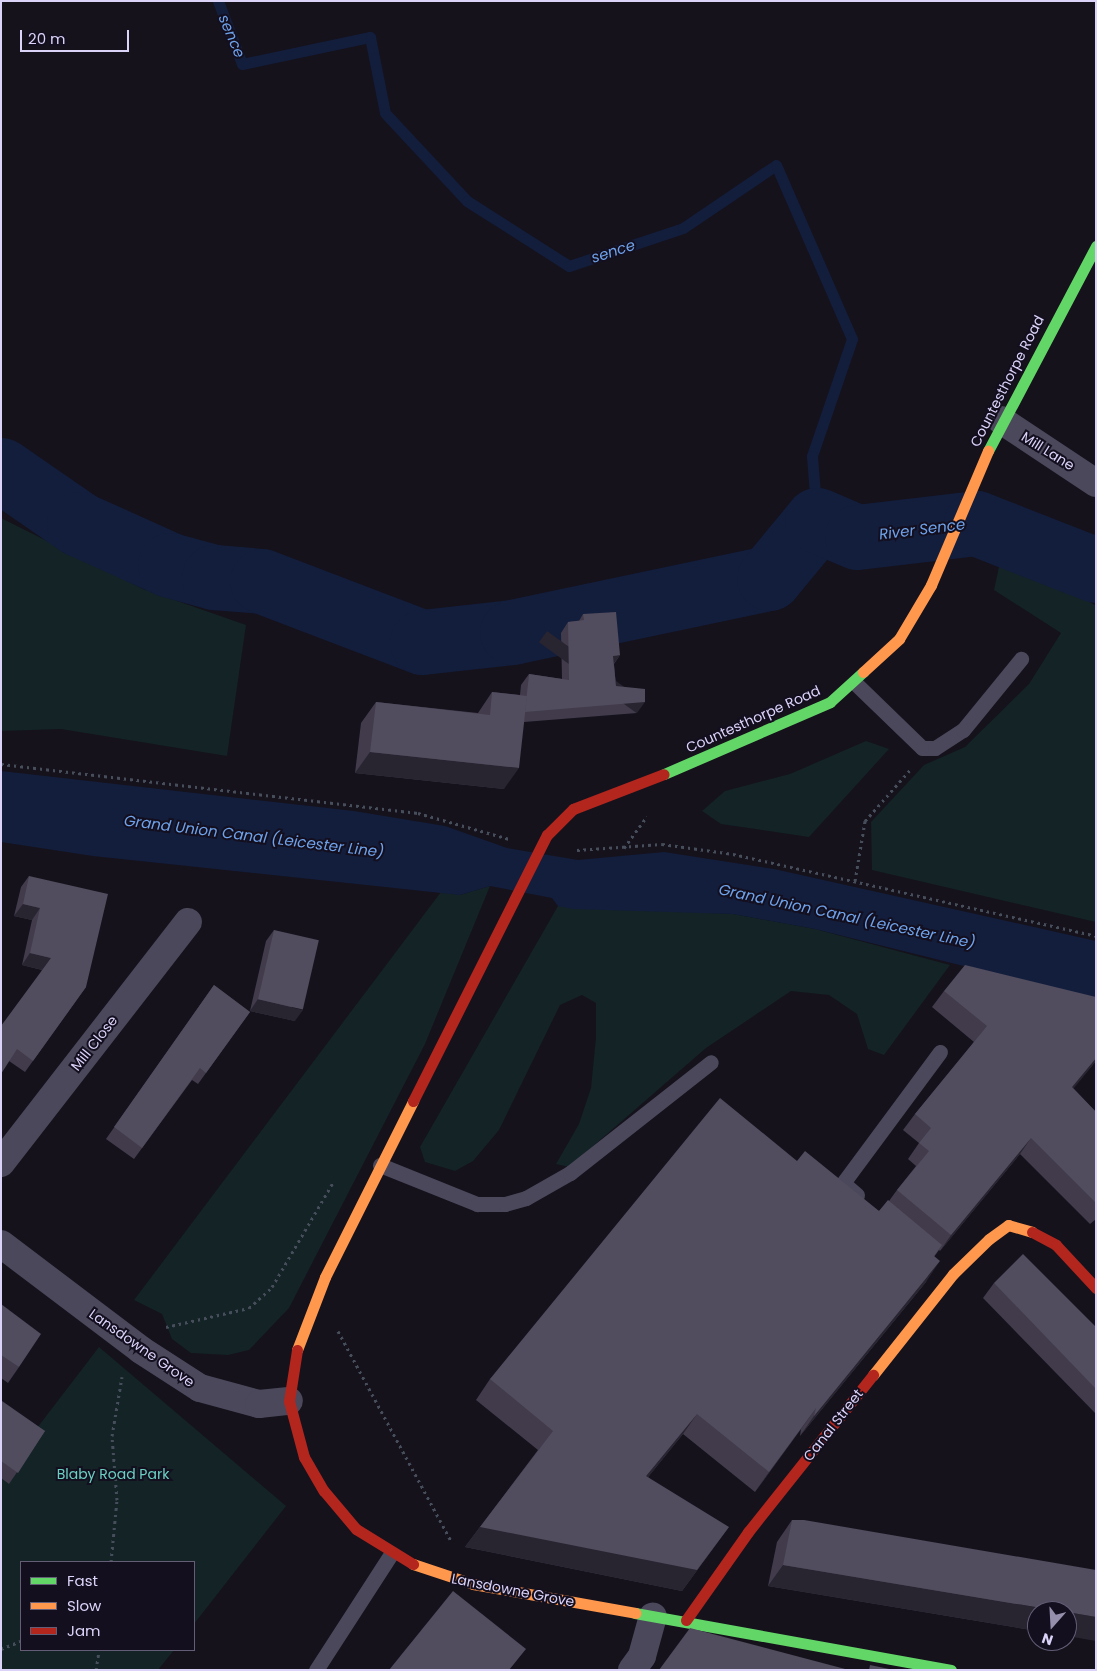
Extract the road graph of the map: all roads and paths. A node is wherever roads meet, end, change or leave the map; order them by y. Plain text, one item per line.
1 (1096, 246) edge
2 (1001, 420) junction
3 (1096, 483) edge
4 (1021, 659) dead end
5 (855, 683) junction
6 (922, 748) junction
7 (855, 881) dead end
8 (188, 922) dead end
9 (940, 1052) dead end
10 (711, 1062) dead end
11 (1, 1164) edge
12 (380, 1165) junction
13 (871, 1208) edge
14 (1, 1244) edge
15 (937, 1262) edge
16 (953, 1274) junction
17 (1096, 1288) edge
18 (335, 1324) dead end
19 (141, 1350) junction
20 (289, 1401) junction
21 (391, 1554) junction
22 (111, 1561) edge
23 (474, 1584) junction
24 (653, 1616) junction
25 (686, 1620) junction
26 (20, 1641) edge
27 (1, 1649) edge
28 (99, 1651) edge
29 (96, 1670) edge
30 (316, 1670) edge
31 (632, 1670) edge
32 (951, 1670) edge

1 - 2 street, Countesthorpe Road
2 - 3 street, Mill Lane
2 - 5 street, Countesthorpe Road
4 - 6 lane
5 - 6 lane
5 - 12 street, Countesthorpe Road
6 - 7 path
8 - 11 street, Mill Close
9 - 13 lane
10 - 12 lane
12 - 20 street, Countesthorpe Road
14 - 19 street, Lansdowne Grove
15 - 16 lane
16 - 17 street, Canal Street
16 - 25 street, Canal Street
18 - 23 path
19 - 20 street, Lansdowne Grove
19 - 22 path
20 - 21 street, Lansdowne Grove
21 - 23 street, Lansdowne Grove
21 - 30 lane
23 - 24 street, Lansdowne Grove
24 - 25 street, Lansdowne Grove
24 - 31 street
25 - 32 street, Lansdowne Grove
26 - 27 path
28 - 29 path

